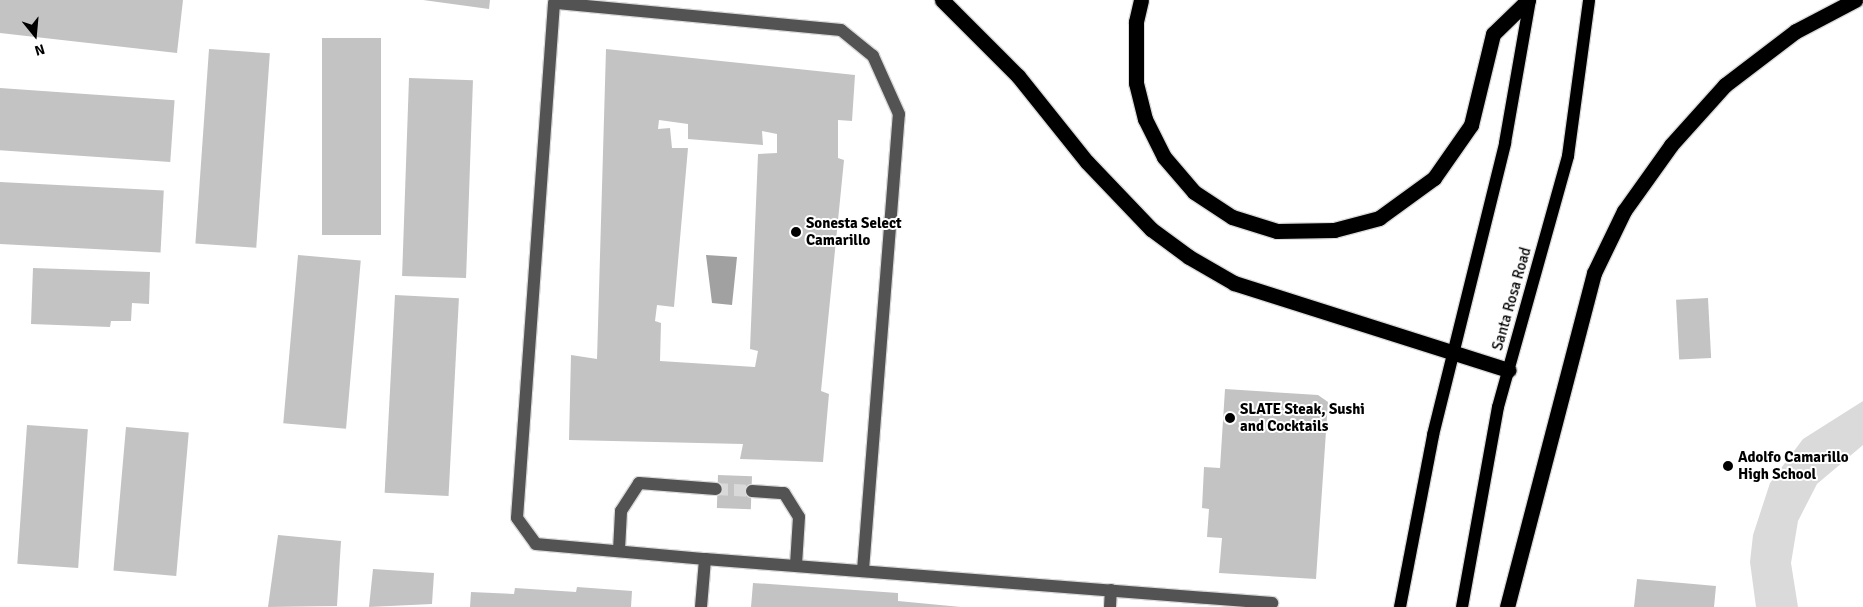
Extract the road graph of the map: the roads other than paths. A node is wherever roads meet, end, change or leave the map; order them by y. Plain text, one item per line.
1 (942, 0) edge
2 (1141, 0) edge
3 (1529, 0) edge
4 (1589, 0) edge
5 (1855, 0) edge
6 (1453, 352) junction
7 (1509, 370) junction
8 (716, 489) tunnel mouth
9 (752, 491) tunnel mouth
10 (619, 550) junction
11 (705, 559) junction
12 (796, 565) junction
13 (863, 570) junction
14 (1111, 590) junction
15 (1272, 603) dead end
16 (701, 607) edge
17 (1110, 607) edge
18 (1400, 607) edge
19 (1462, 607) edge
20 (1507, 607) edge

1 - 6 highway
2 - 3 highway
3 - 6 main road
4 - 7 main road, Santa Rosa Road
5 - 20 highway
6 - 7 highway
6 - 18 main road
7 - 19 main road, Santa Rosa Road
8 - 10 lane
9 - 12 lane
10 - 11 lane
10 - 13 lane
11 - 12 lane
11 - 16 lane
12 - 13 lane
13 - 14 lane
14 - 15 lane
14 - 17 lane

